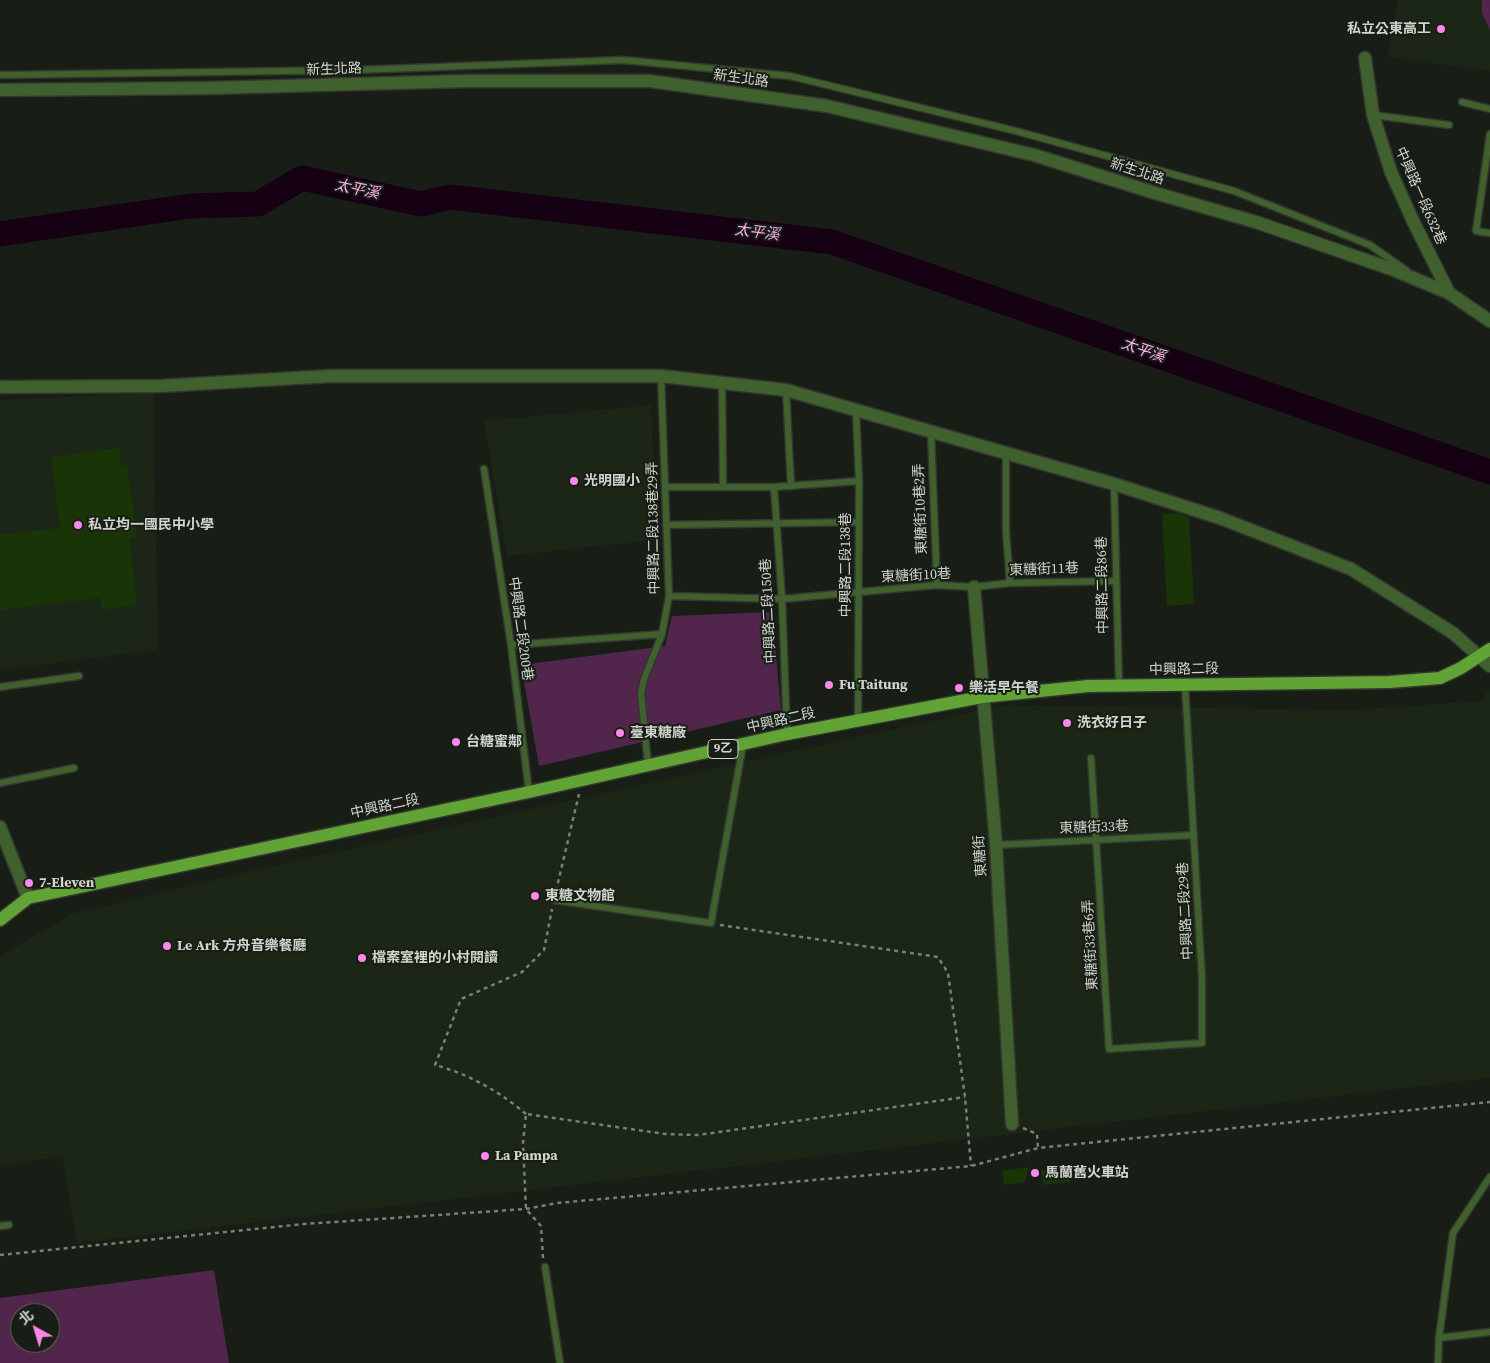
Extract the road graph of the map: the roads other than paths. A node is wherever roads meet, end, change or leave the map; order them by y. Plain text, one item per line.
1 (1366, 58) dead end
2 (0, 75) edge
3 (0, 90) edge
4 (1462, 102) dead end
5 (1490, 109) edge
6 (1373, 115) junction
7 (1449, 125) dead end
8 (1490, 134) edge
9 (1490, 233) edge
10 (1425, 283) junction
11 (1449, 293) junction
12 (1490, 321) edge
13 (661, 376) junction
14 (722, 382) junction
15 (0, 387) edge
16 (786, 390) junction
17 (856, 410) junction
18 (931, 433) junction
19 (1006, 454) junction
20 (484, 469) dead end
21 (859, 481) junction
22 (1114, 484) junction
23 (791, 486) junction
24 (723, 487) junction
25 (774, 487) junction
26 (666, 488) junction
27 (859, 522) junction
28 (777, 524) junction
29 (666, 525) junction
30 (1115, 581) junction
31 (937, 584) junction
32 (1010, 584) junction
33 (974, 587) junction
34 (859, 592) junction
35 (669, 596) junction
36 (782, 600) junction
37 (662, 634) junction
38 (510, 646) junction
39 (1485, 652) edge
40 (1490, 666) edge
41 (79, 676) dead end
42 (1185, 685) junction
43 (1119, 686) junction
44 (0, 687) edge
45 (982, 697) junction
46 (858, 721) junction
47 (787, 734) junction
48 (743, 745) junction
49 (1092, 758) dead end
50 (648, 764) junction
51 (74, 768) dead end
52 (0, 783) edge
53 (529, 792) junction
54 (0, 827) edge
55 (1194, 836) junction
56 (1097, 839) junction
57 (996, 845) junction
58 (28, 898) junction
59 (554, 900) road end
60 (0, 920) edge
61 (1109, 1049) joint
62 (1012, 1124) road end
63 (1490, 1177) edge
64 (9, 1225) dead end
65 (0, 1226) edge
66 (545, 1267) road end
67 (1490, 1332) edge
68 (1439, 1338) junction
69 (560, 1363) edge
70 (1438, 1363) edge

1 - 6 street, 中興路一段632巷
2 - 10 lane
3 - 10 street, 新生北路
4 - 5 lane
6 - 7 lane
6 - 11 street, 中興路一段632巷
8 - 9 lane
10 - 11 street, 新生北路
11 - 12 street
13 - 14 street
13 - 15 street
13 - 26 lane, 中興路二段138巷29弄
14 - 16 street
14 - 24 lane
16 - 17 street
16 - 23 lane
17 - 18 street
17 - 21 lane, 中興路二段138巷
18 - 19 street
18 - 31 lane, 東糖街10巷2弄
19 - 22 street
19 - 32 lane
20 - 38 lane, 中興路二段200巷
21 - 23 lane
21 - 27 lane, 中興路二段138巷
22 - 30 lane, 中興路二段86巷
22 - 39 street
23 - 25 lane
24 - 25 lane
24 - 26 lane
25 - 28 lane, 中興路二段150巷
26 - 29 lane, 中興路二段138巷29弄
27 - 28 lane
27 - 34 lane, 中興路二段138巷
28 - 29 lane
28 - 36 lane, 中興路二段150巷
29 - 35 lane, 中興路二段138巷29弄
30 - 32 lane, 東糖街11巷
30 - 43 lane, 中興路二段86巷
31 - 33 lane, 東糖街10巷
31 - 34 lane, 東糖街10巷
32 - 33 lane, 東糖街11巷
33 - 45 street, 東糖街
34 - 36 lane, 東糖街10巷
34 - 46 lane, 中興路二段138巷
35 - 36 lane, 東糖街10巷
35 - 37 lane, 中興路二段138巷29弄
36 - 47 lane, 中興路二段150巷
37 - 38 lane
37 - 50 lane, 中興路二段138巷29弄
38 - 53 lane, 中興路二段200巷
39 - 40 street
39 - 42 main road, 中興路二段 / 9乙
41 - 44 lane
42 - 43 main road, 中興路二段 / 9乙
42 - 55 lane, 中興路二段29巷
43 - 45 main road, 中興路二段 / 9乙
45 - 46 main road, 中興路二段 / 9乙
45 - 57 street, 東糖街
46 - 47 main road, 中興路二段 / 9乙
47 - 48 main road, 中興路二段 / 9乙
48 - 50 main road, 中興路二段 / 9乙
48 - 59 lane
49 - 56 lane, 東糖街33巷6弄
50 - 53 main road, 中興路二段 / 9乙
51 - 52 lane
53 - 58 main road, 中興路二段 / 9乙
54 - 58 street
55 - 56 lane, 東糖街33巷
55 - 61 lane, 中興路二段29巷
56 - 57 lane, 東糖街33巷
56 - 61 lane, 東糖街33巷6弄
57 - 62 street, 東糖街
58 - 60 main road, 中興路二段 / 9乙
63 - 68 lane
64 - 65 lane
66 - 69 lane
67 - 68 lane
68 - 70 lane

